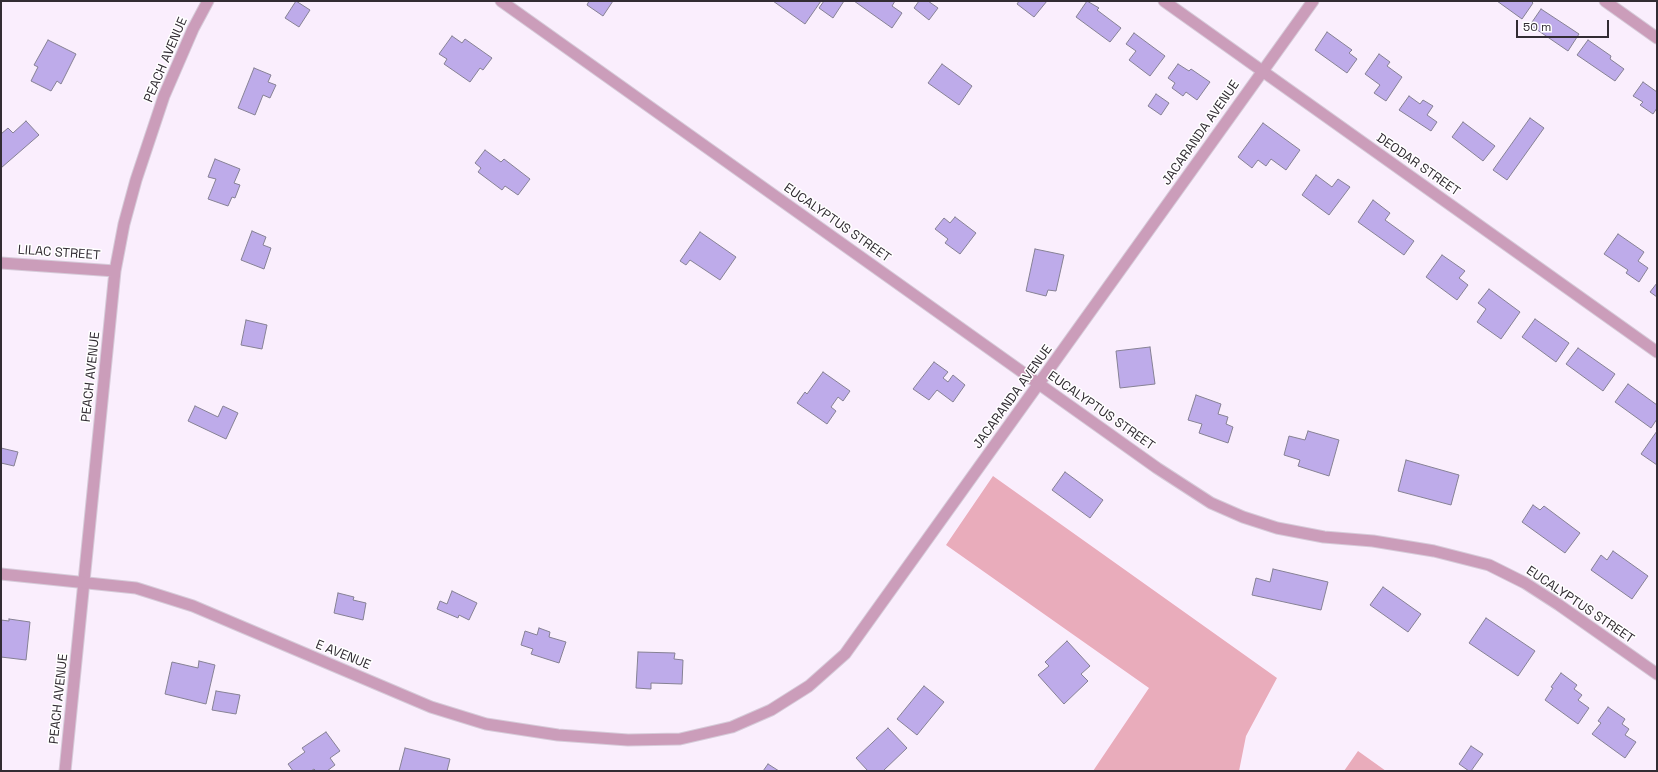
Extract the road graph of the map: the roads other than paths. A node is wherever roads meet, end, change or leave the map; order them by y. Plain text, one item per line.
1 (208, 1) edge
2 (501, 1) edge
3 (1164, 1) edge
4 (1313, 1) edge
5 (1605, 1) edge
6 (1657, 38) edge
7 (1262, 71) junction
8 (1, 263) edge
9 (115, 271) junction
10 (1657, 352) edge
11 (1039, 384) junction
12 (1, 574) edge
13 (85, 582) junction
14 (1657, 674) edge
15 (680, 739) joint
16 (65, 771) edge

1 - 9 street, PEACH AVENUE
2 - 11 street, EUCALYPTUS STREET
3 - 7 street, DEODAR STREET
4 - 7 street, JACARANDA AVENUE
5 - 6 street
7 - 10 street, DEODAR STREET
7 - 11 street, JACARANDA AVENUE
8 - 9 street, LILAC STREET
9 - 13 street, PEACH AVENUE
11 - 14 street, EUCALYPTUS STREET
11 - 15 street, JACARANDA AVENUE
12 - 13 street, E AVENUE
13 - 15 street, E AVENUE
13 - 16 street, PEACH AVENUE

